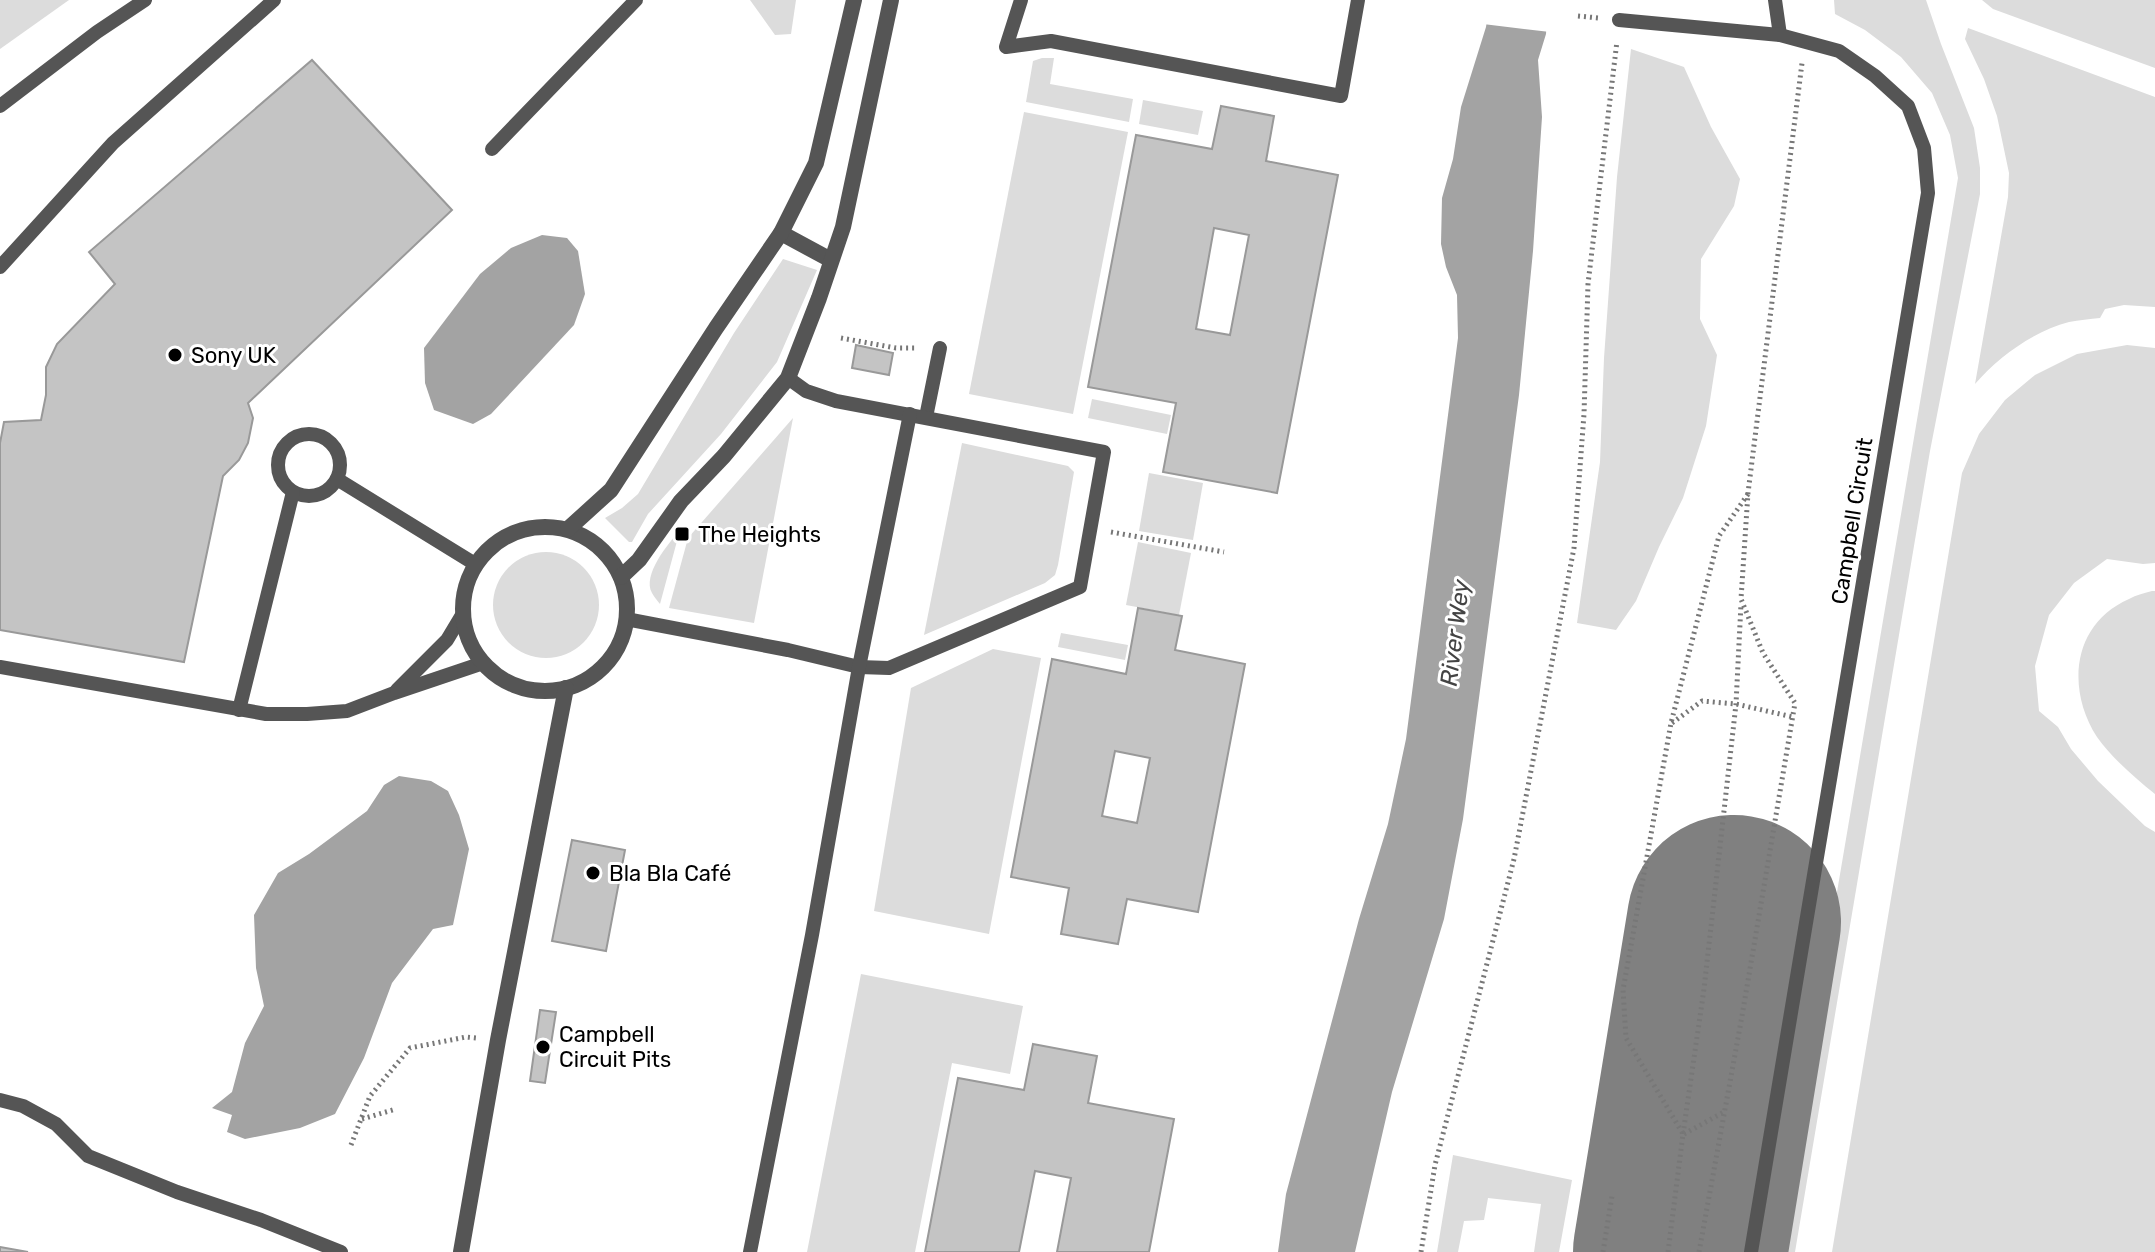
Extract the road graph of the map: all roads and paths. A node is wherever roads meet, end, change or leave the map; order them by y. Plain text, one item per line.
1 (145, 0) edge
2 (274, 0) edge
3 (636, 0) edge
4 (854, 0) edge
5 (891, 0) edge
6 (1021, 0) edge
7 (1358, 0) edge
8 (1775, 0) edge
9 (1619, 20) joint
10 (1780, 35) junction
11 (1805, 42) junction
12 (0, 106) edge
13 (492, 149) dead end
14 (781, 233) junction
15 (831, 260) junction
16 (0, 267) edge
17 (841, 338) dead end
18 (933, 348) joint
19 (788, 378) junction
20 (918, 416) junction
21 (337, 479) junction
22 (293, 492) junction
23 (1748, 493) junction
24 (1091, 528) junction
25 (568, 529) junction
26 (1224, 552) dead end
27 (475, 564) junction
28 (621, 577) junction
29 (1741, 599) junction
30 (462, 615) junction
31 (626, 619) junction
32 (483, 663) junction
33 (0, 667) edge
34 (859, 667) junction
35 (566, 688) junction
36 (394, 693) junction
37 (1736, 704) junction
38 (239, 710) junction
39 (1793, 717) junction
40 (1671, 723) junction
41 (498, 1040) junction
42 (0, 1100) edge
43 (396, 1109) dead end
44 (1724, 1112) junction
45 (361, 1119) junction
46 (1683, 1134) junction
47 (351, 1145) dead end
48 (1612, 1196) dead end
49 (341, 1252) edge
50 (461, 1252) edge
51 (750, 1252) edge
52 (1421, 1252) edge
53 (1603, 1252) edge
54 (1668, 1252) edge
55 (1699, 1252) edge
56 (1751, 1252) edge

1 - 12 lane
2 - 16 lane
3 - 13 lane
4 - 14 street
5 - 15 street
6 - 7 lane
8 - 10 lane
9 - 10 lane, Campbell Circuit
9 - 52 path
10 - 11 lane, Campbell Circuit
11 - 23 path
11 - 56 lane, Campbell Circuit
14 - 15 street
14 - 25 street
15 - 19 street
17 - 18 path
18 - 20 lane
19 - 20 lane
19 - 28 street
20 - 24 lane
20 - 34 lane
21 - 22 lane
21 - 22 lane
21 - 27 lane
22 - 38 lane
23 - 29 path
23 - 40 path
24 - 26 path
24 - 34 lane
25 - 27 street
25 - 28 street
27 - 30 street
28 - 31 street
29 - 37 path
29 - 39 path
30 - 32 street
30 - 36 lane
31 - 34 lane
31 - 35 street
32 - 35 street
32 - 36 lane
33 - 38 lane
34 - 51 lane
35 - 41 street
36 - 38 lane
37 - 39 path
37 - 40 path
37 - 46 path
39 - 44 path
40 - 46 path
41 - 45 path
41 - 50 street
42 - 49 lane
43 - 45 path
44 - 46 path
44 - 55 path
45 - 47 path
46 - 54 path
48 - 53 path

